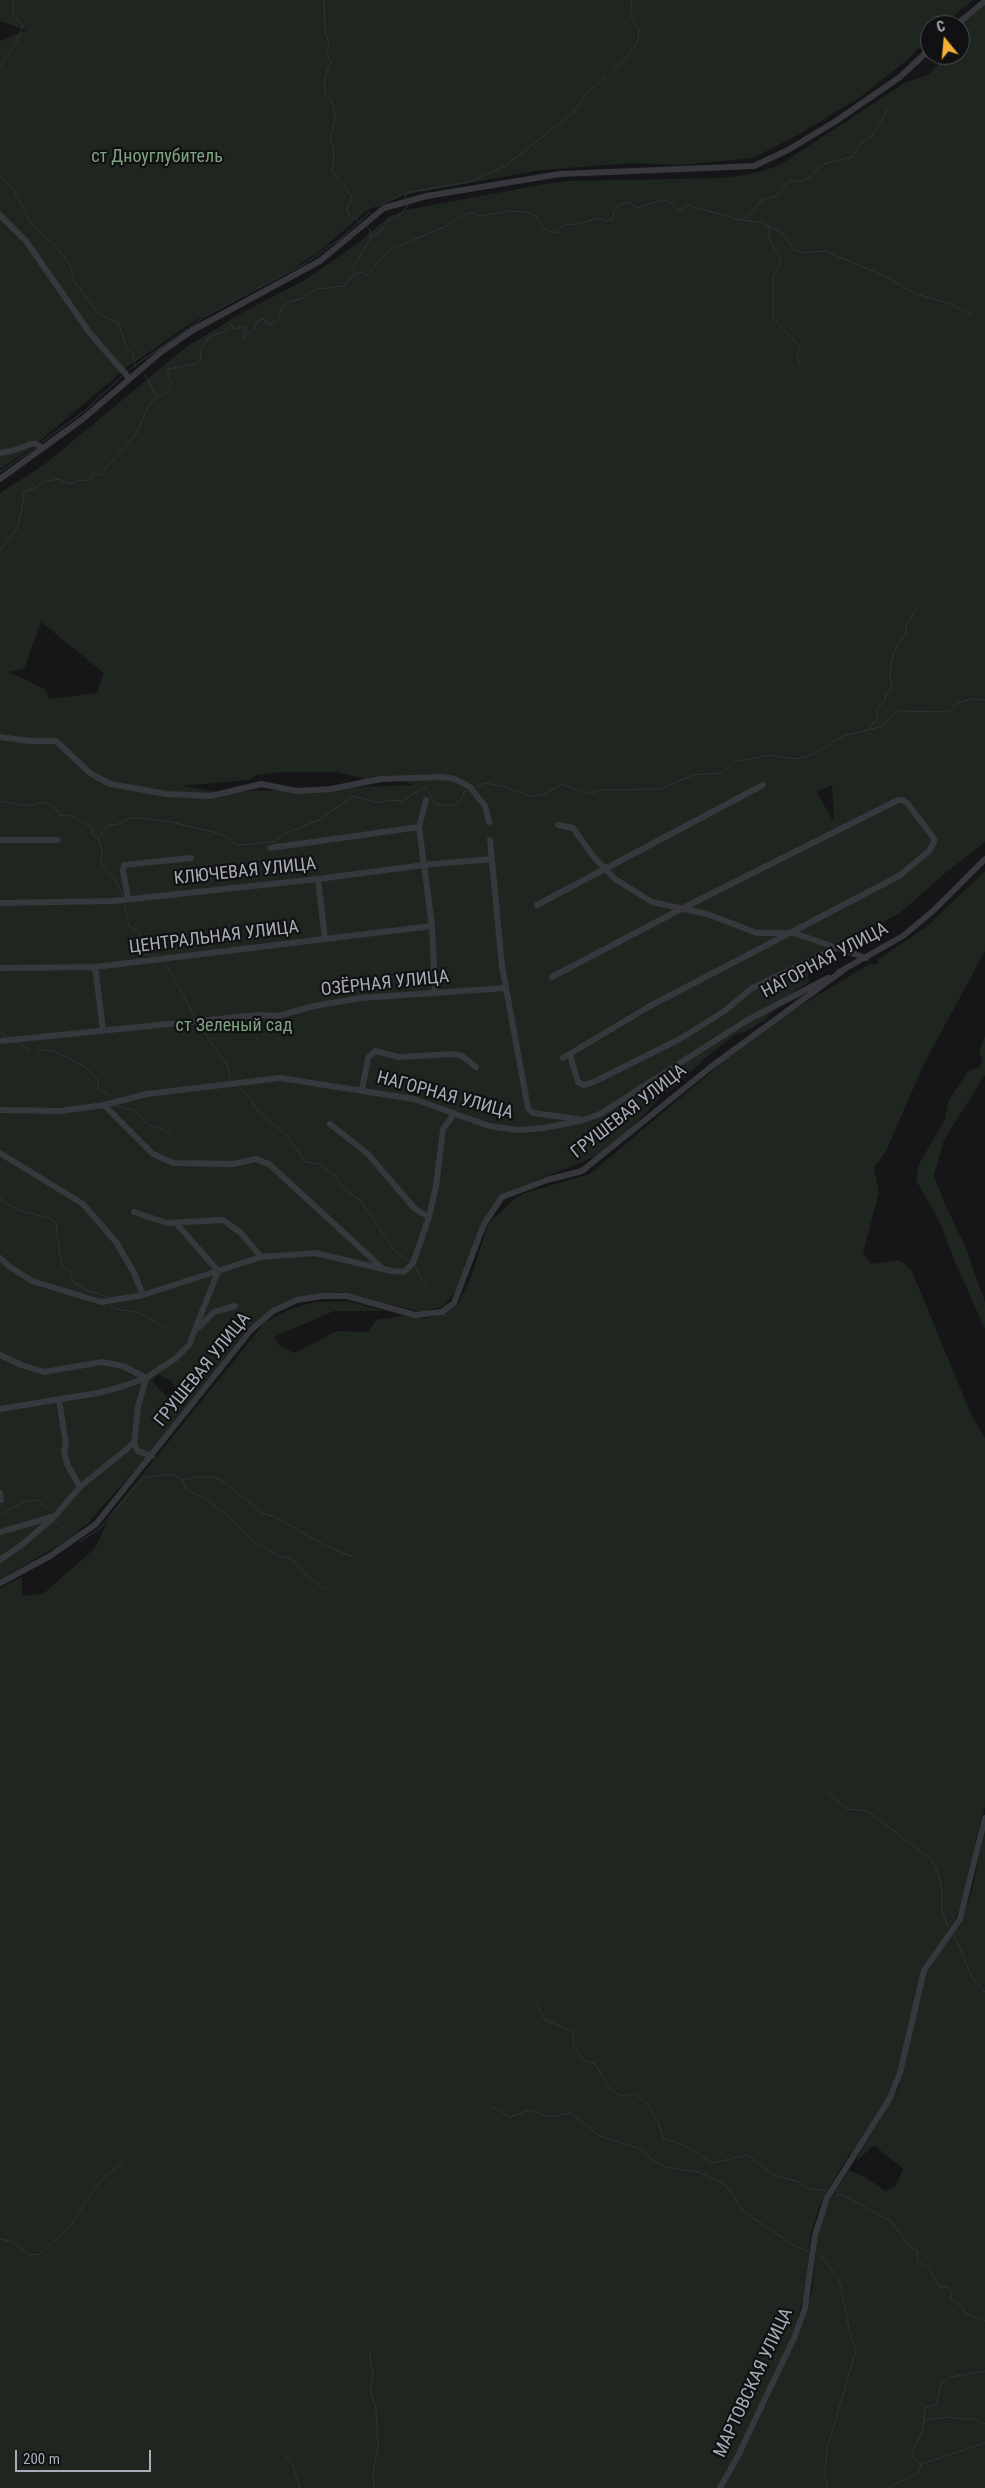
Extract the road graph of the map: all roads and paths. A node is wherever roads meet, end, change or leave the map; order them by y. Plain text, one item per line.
1 (985, 0) edge
2 (968, 15) edge
3 (920, 58) edge
4 (0, 215) edge
5 (129, 378) junction
6 (43, 448) junction
7 (0, 453) edge
8 (0, 479) edge
9 (0, 737) edge
10 (763, 785) dead end
11 (426, 800) dead end
12 (488, 822) dead end
13 (558, 825) dead end
14 (419, 827) junction
15 (0, 840) edge
16 (58, 840) dead end
17 (490, 840) dead end
18 (270, 848) dead end
19 (191, 858) dead end
20 (492, 859) junction
21 (985, 859) edge
22 (424, 865) junction
23 (606, 869) junction
24 (318, 880) junction
25 (128, 899) junction
26 (0, 903) edge
27 (537, 905) dead end
28 (681, 909) junction
29 (432, 926) junction
30 (794, 933) junction
31 (325, 939) junction
32 (839, 947) junction
33 (866, 958) junction
34 (95, 967) junction
35 (0, 968) edge
36 (842, 971) junction
37 (552, 977) dead end
38 (506, 988) junction
39 (435, 993) junction
40 (103, 1030) junction
41 (0, 1041) edge
42 (570, 1054) junction
43 (563, 1058) dead end
44 (476, 1067) dead end
45 (362, 1090) junction
46 (104, 1105) junction
47 (0, 1110) edge
48 (454, 1114) junction
49 (584, 1120) junction
50 (330, 1124) dead end
51 (0, 1153) edge
52 (134, 1212) dead end
53 (429, 1217) junction
54 (176, 1223) junction
55 (261, 1257) junction
56 (0, 1258) edge
57 (384, 1269) junction
58 (218, 1271) junction
59 (143, 1295) junction
60 (235, 1306) dead end
61 (197, 1330) junction
62 (0, 1355) edge
63 (146, 1378) junction
64 (59, 1400) junction
65 (0, 1409) edge
66 (134, 1443) junction
67 (152, 1456) junction
68 (80, 1487) junction
69 (55, 1516) junction
70 (0, 1532) edge
71 (0, 1560) edge
72 (0, 1584) edge
73 (985, 1818) edge
74 (720, 2488) edge

1 - 2 street
3 - 5 street
4 - 5 street
5 - 6 street
6 - 7 street
6 - 8 street
9 - 12 street
10 - 23 street
11 - 14 street
13 - 23 street
14 - 18 street
14 - 22 street
15 - 16 street
17 - 20 street
19 - 25 street
20 - 22 street, КЛЮЧЕВАЯ УЛИЦА
20 - 38 street
21 - 33 street, НАГОРНАЯ УЛИЦА
22 - 24 street, КЛЮЧЕВАЯ УЛИЦА
22 - 29 street
23 - 27 street
23 - 28 street
24 - 25 street, КЛЮЧЕВАЯ УЛИЦА
24 - 31 street
25 - 26 street, КЛЮЧЕВАЯ УЛИЦА
28 - 30 street
28 - 30 street
28 - 37 street
29 - 31 street, ЦЕНТРАЛЬНАЯ УЛИЦА
29 - 39 street
30 - 32 street
30 - 42 street
31 - 34 street, ЦЕНТРАЛЬНАЯ УЛИЦА
32 - 33 street
32 - 42 street
33 - 36 street, НАГОРНАЯ УЛИЦА
34 - 35 street, ЦЕНТРАЛЬНАЯ УЛИЦА
34 - 40 street
36 - 49 street, НАГОРНАЯ УЛИЦА
36 - 67 street, ГРУШЕВАЯ УЛИЦА
38 - 39 street, ОЗЁРНАЯ УЛИЦА
38 - 49 street
39 - 40 street, ОЗЁРНАЯ УЛИЦА
40 - 41 street, ОЗЁРНАЯ УЛИЦА
42 - 43 street
44 - 45 street
45 - 46 street, НАГОРНАЯ УЛИЦА
45 - 48 street, НАГОРНАЯ УЛИЦА
46 - 47 street, НАГОРНАЯ УЛИЦА
46 - 57 street
48 - 49 street, НАГОРНАЯ УЛИЦА
48 - 53 street
50 - 53 street
51 - 59 street
52 - 54 street
53 - 57 street
54 - 55 street
54 - 58 street
55 - 57 street
55 - 58 street
56 - 59 street
58 - 59 street
58 - 61 street
60 - 61 street
61 - 63 street
62 - 63 street
63 - 64 street
63 - 66 street
64 - 65 street
64 - 68 street
66 - 67 street
66 - 68 street
67 - 72 street, ГРУШЕВАЯ УЛИЦА
68 - 69 street
69 - 70 street
69 - 71 street
73 - 74 street, МАРТОВСКАЯ УЛИЦА

